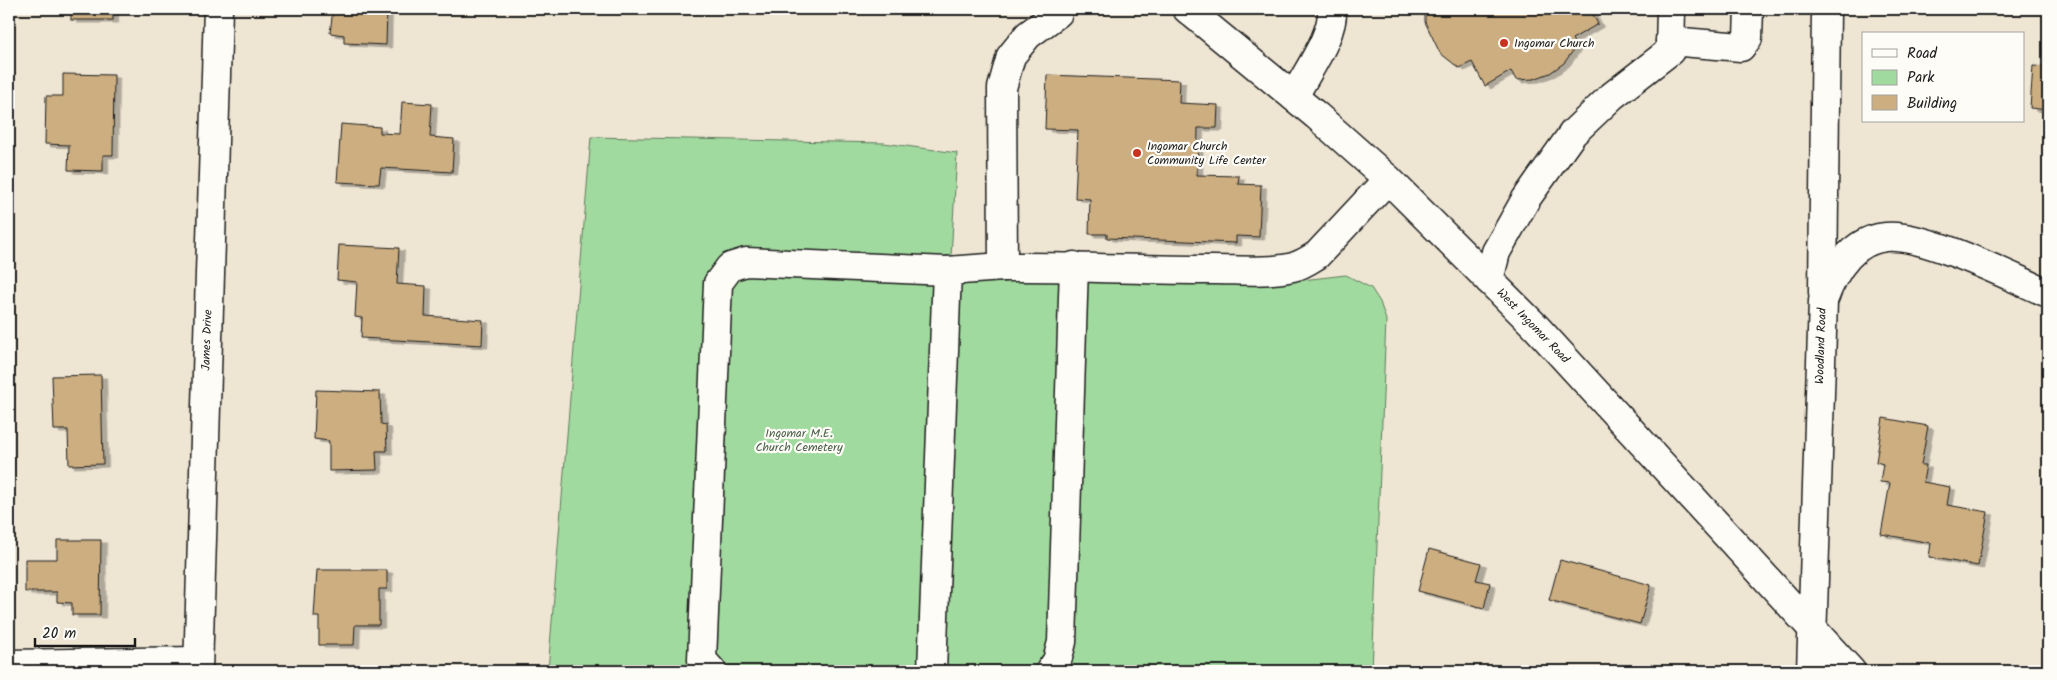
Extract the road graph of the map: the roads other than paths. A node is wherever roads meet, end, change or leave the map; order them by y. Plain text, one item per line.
1 (218, 9) edge
2 (1187, 9) edge
3 (1332, 9) edge
4 (1671, 9) edge
5 (1749, 9) edge
6 (1826, 9) edge
7 (1058, 10) edge
8 (1670, 40) junction
9 (1294, 97) junction
10 (1388, 179) junction
11 (1074, 266) junction
12 (1003, 267) junction
13 (947, 271) junction
14 (1489, 280) junction
15 (2048, 293) edge
16 (1823, 302) junction
17 (1812, 629) junction
18 (9, 664) edge
19 (197, 666) edge
20 (712, 671) edge
21 (932, 671) edge
22 (1050, 671) edge
23 (1811, 671) edge
24 (1851, 671) edge

1 - 19 street, James Drive
2 - 9 street, West Ingomar Road
3 - 9 street
4 - 8 street
5 - 8 street
6 - 16 street
7 - 12 street
8 - 14 street
9 - 10 street, West Ingomar Road
10 - 11 street
10 - 14 street, West Ingomar Road
11 - 12 street
11 - 22 street
12 - 13 street
13 - 20 street
13 - 21 street
14 - 17 street, West Ingomar Road
15 - 16 street, Woodland Road
16 - 17 street, Woodland Road
17 - 23 street, Woodland Road
17 - 24 street, West Ingomar Road
18 - 19 street

